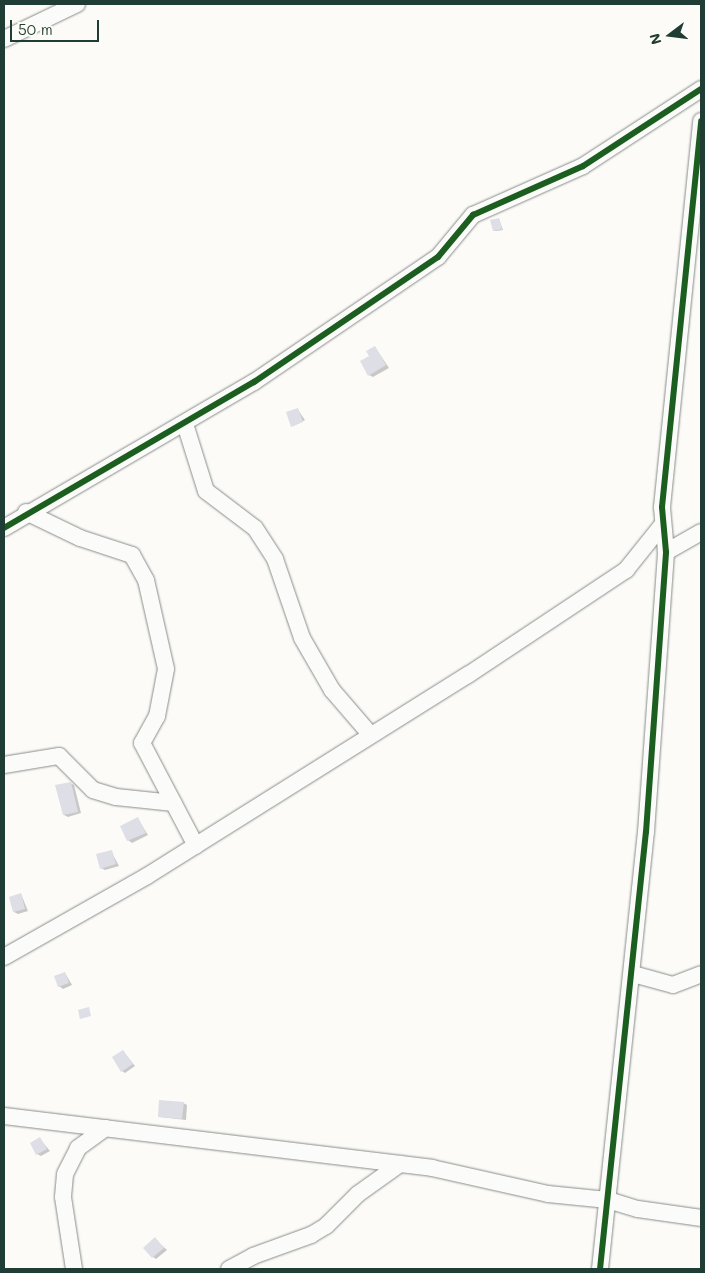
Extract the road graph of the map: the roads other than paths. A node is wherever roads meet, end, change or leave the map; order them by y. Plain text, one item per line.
1 (77, 4) edge
2 (4, 39) edge
3 (701, 88) edge
4 (701, 120) edge
5 (185, 424) junction
6 (26, 512) junction
7 (662, 525) junction
8 (4, 528) edge
9 (701, 532) edge
10 (666, 552) junction
11 (370, 734) junction
12 (4, 765) edge
13 (174, 803) junction
14 (196, 846) junction
15 (4, 957) edge
16 (633, 974) junction
17 (701, 974) edge
18 (4, 1116) edge
19 (106, 1128) junction
20 (400, 1164) junction
21 (608, 1200) junction
22 (701, 1218) edge
23 (74, 1269) edge
24 (229, 1269) edge
25 (600, 1269) edge

1 - 2 street
3 - 5 street
4 - 7 street
5 - 6 street
5 - 11 street
6 - 8 street
6 - 13 street
7 - 10 street
7 - 11 street
9 - 10 street
10 - 16 street
11 - 14 street
12 - 13 street
13 - 14 street
14 - 15 street
16 - 17 street
16 - 21 street
18 - 19 street
19 - 20 street
19 - 23 street
20 - 21 street
20 - 24 street
21 - 22 street
21 - 25 street

